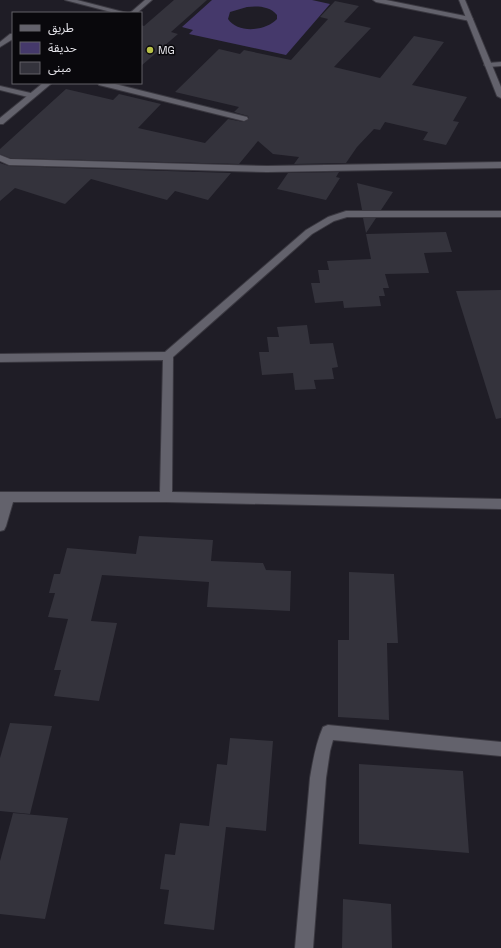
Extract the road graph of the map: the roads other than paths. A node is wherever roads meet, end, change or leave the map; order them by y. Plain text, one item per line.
1 (68, 0) edge
2 (149, 0) edge
3 (376, 0) edge
4 (462, 0) edge
5 (120, 12) edge
6 (134, 12) edge
7 (470, 19) junction
8 (12, 37) edge
9 (0, 45) edge
10 (501, 64) edge
11 (488, 65) junction
12 (47, 84) edge
13 (106, 84) edge
14 (0, 88) edge
15 (32, 96) junction
16 (501, 96) edge
17 (244, 119) dead end
18 (0, 122) edge
19 (0, 158) edge
20 (501, 165) edge
21 (501, 214) edge
22 (168, 356) junction
23 (0, 358) edge
24 (4, 497) edge
25 (166, 497) junction
26 (501, 504) edge
27 (0, 526) edge
28 (501, 749) edge
29 (304, 948) edge

1 - 5 street
2 - 6 street
3 - 7 street
4 - 7 street
7 - 11 street
8 - 9 street
10 - 11 street
11 - 16 street
12 - 15 street
13 - 17 street
14 - 15 street
15 - 18 street
19 - 20 street
21 - 22 street
22 - 23 street
22 - 25 street
24 - 25 street
24 - 27 street
25 - 26 street
28 - 29 street

